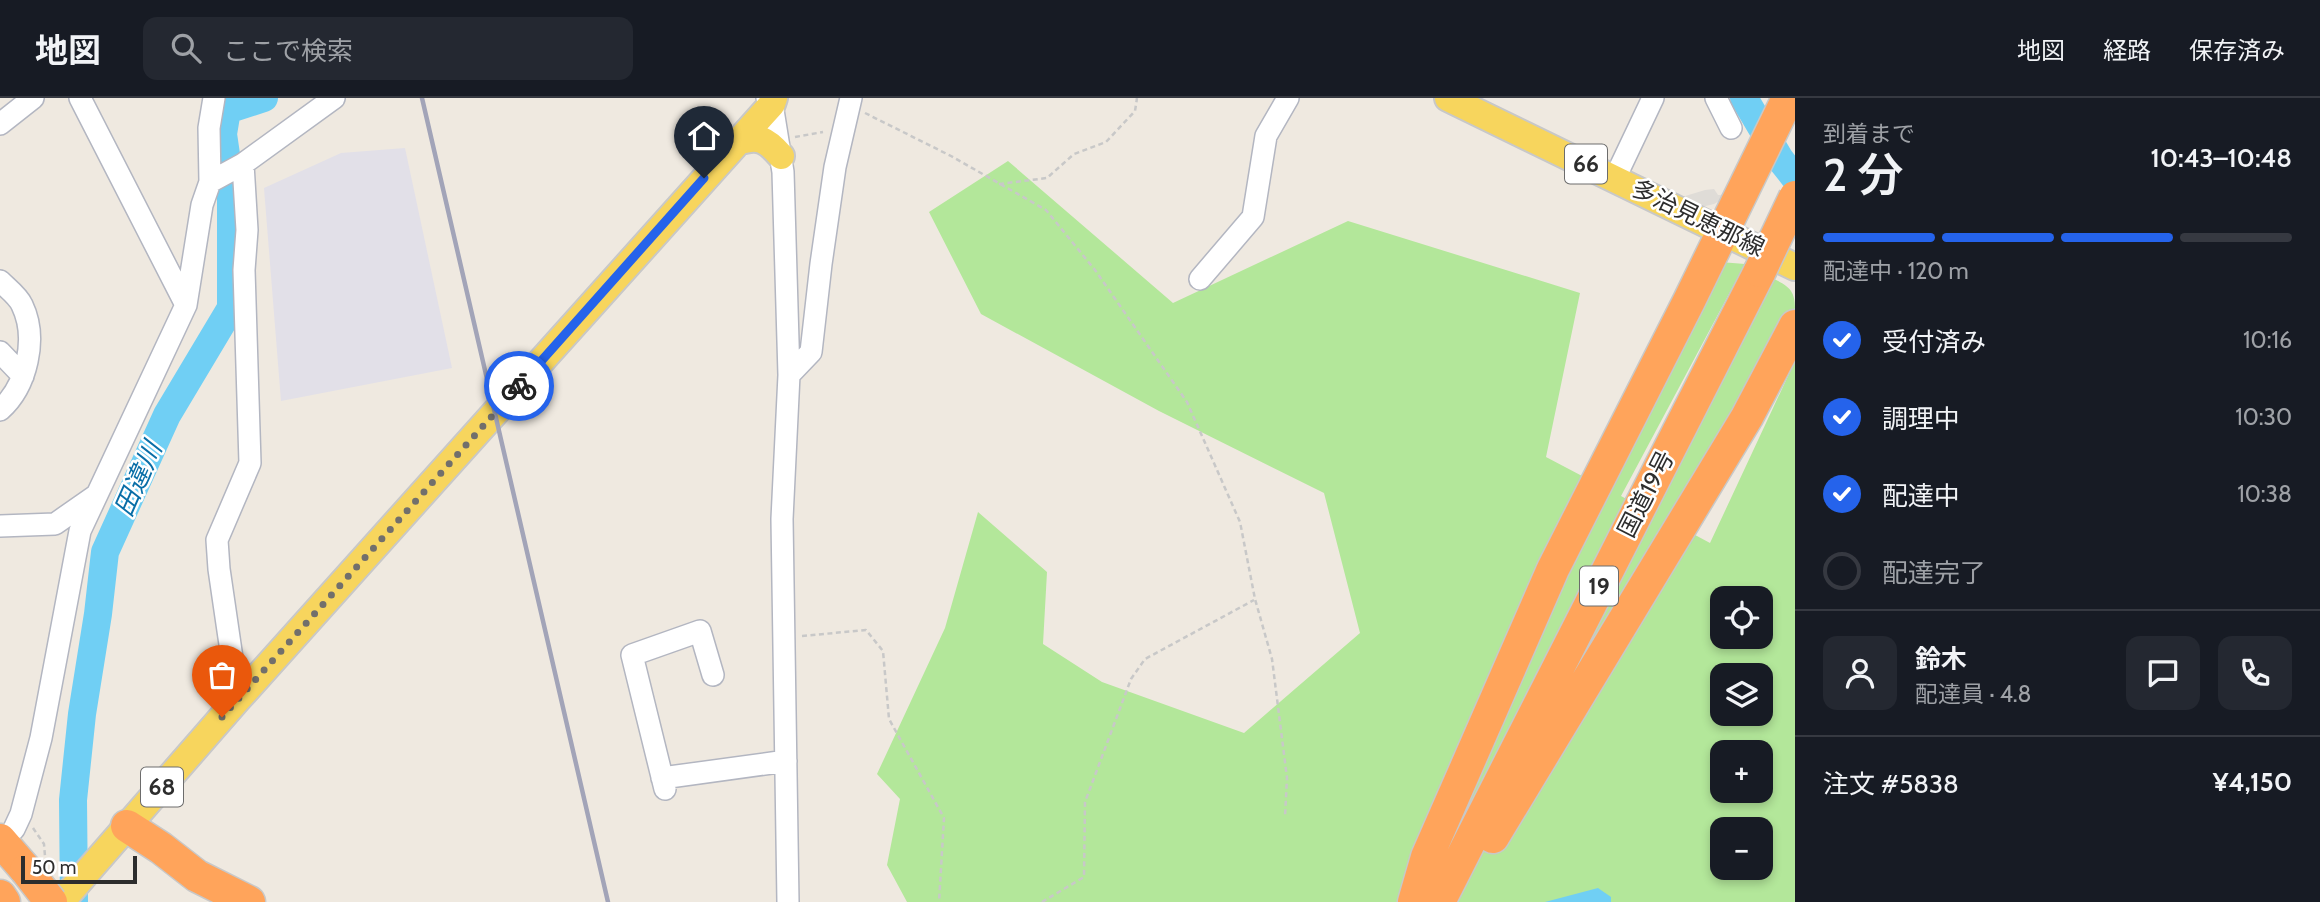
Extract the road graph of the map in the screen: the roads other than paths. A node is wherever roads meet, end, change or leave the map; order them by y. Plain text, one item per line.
1 (33, 98) edge
2 (80, 98) edge
3 (214, 98) edge
4 (334, 98) edge
5 (1288, 98) edge
6 (1448, 98) edge
7 (1653, 98) edge
8 (1716, 98) edge
9 (1788, 98) edge
10 (773, 99) edge
11 (850, 99) edge
12 (0, 124) edge
13 (1731, 128) dead end
14 (737, 142) junction
15 (787, 146) junction
16 (243, 164) junction
17 (1615, 178) junction
18 (210, 182) junction
19 (1795, 197) edge
20 (1795, 216) edge
21 (1723, 230) junction
22 (1774, 271) edge
23 (1200, 279) dead end
24 (0, 281) edge
25 (186, 305) junction
26 (1795, 326) edge
27 (0, 352) edge
28 (789, 374) junction
29 (23, 376) junction
30 (0, 410) edge
31 (97, 495) junction
32 (0, 526) edge
33 (713, 675) dead end
34 (239, 699) junction
35 (786, 761) junction
36 (127, 826) junction
37 (5, 840) edge
38 (16, 890) edge
39 (51, 902) edge
40 (61, 902) edge
41 (202, 902) edge
42 (249, 902) edge
43 (789, 902) edge
44 (1414, 902) edge
45 (1439, 902) edge
46 (1447, 902) edge
47 (1456, 902) edge

1 - 12 street
2 - 25 street
3 - 18 street
4 - 16 street
5 - 23 street
6 - 17 main road, 多治見恵那線 / 66
7 - 17 street
8 - 13 street
9 - 21 highway
10 - 14 main road, 68
10 - 15 street
11 - 28 street
14 - 15 main road
14 - 34 main road, 68
15 - 28 street
16 - 18 street
16 - 34 street
17 - 21 main road, 多治見恵那線 / 66
18 - 25 street
19 - 22 highway, 国道19号 / 19, bridge
20 - 22 highway, 国道19号 / 19
21 - 22 main road, 多治見恵那線 / 66
21 - 44 highway
22 - 45 highway, 国道19号 / 19
22 - 46 highway, 国道19号 / 19
24 - 29 street
25 - 31 street
26 - 47 highway
27 - 29 street
28 - 35 street
29 - 30 street
31 - 32 street
31 - 37 street
33 - 35 street
34 - 36 main road, 68
35 - 43 street
36 - 40 main road, 68
36 - 41 highway
36 - 42 highway
37 - 38 highway
38 - 39 highway, bridge

